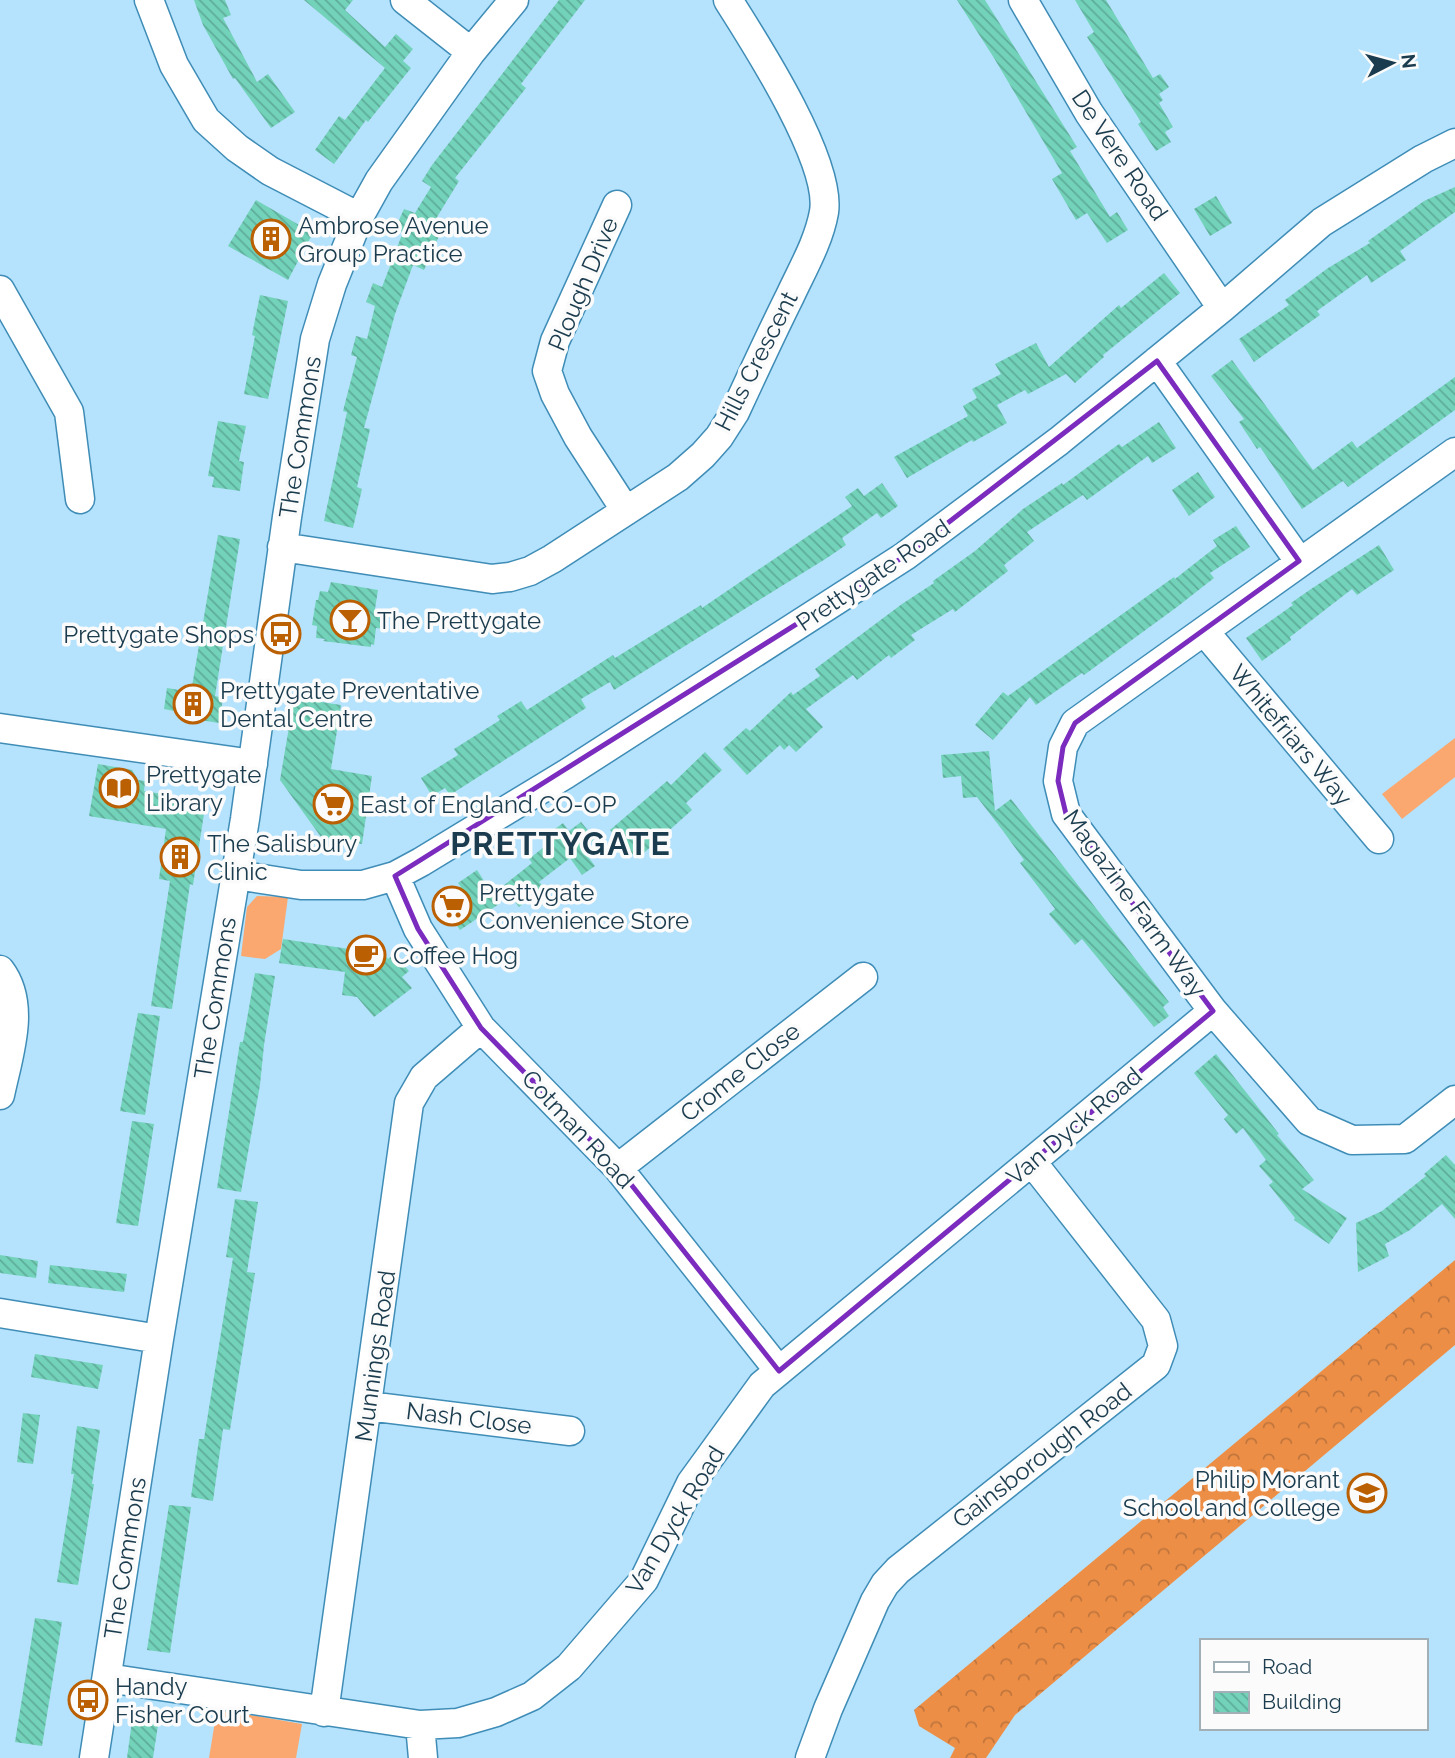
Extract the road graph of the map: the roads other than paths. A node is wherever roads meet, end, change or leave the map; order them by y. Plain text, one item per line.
1 (149, 0) edge
2 (405, 0) edge
3 (514, 0) edge
4 (728, 0) edge
5 (1023, 0) edge
6 (471, 52) junction
7 (1455, 143) edge
8 (617, 205) dead end
9 (359, 217) junction
10 (0, 290) edge
11 (1222, 308) junction
12 (1157, 362) junction
13 (1455, 452) edge
14 (80, 499) dead end
15 (626, 511) junction
16 (282, 547) junction
17 (1299, 561) junction
18 (1204, 631) junction
19 (0, 729) edge
20 (253, 764) junction
21 (1379, 839) dead end
22 (236, 875) junction
23 (395, 876) junction
24 (0, 970) edge
25 (863, 976) dead end
26 (1213, 1011) junction
27 (481, 1028) junction
28 (0, 1095) edge
29 (1455, 1100) edge
30 (1032, 1162) junction
31 (618, 1168) junction
32 (0, 1313) edge
33 (159, 1339) junction
34 (779, 1371) junction
35 (368, 1406) junction
36 (570, 1431) dead end
37 (107, 1678) junction
38 (324, 1712) junction
39 (420, 1725) junction
40 (94, 1758) edge
41 (423, 1758) edge
42 (810, 1758) edge

1 - 9 street
2 - 6 street
3 - 6 street, The Commons
4 - 15 street, Hills Crescent
5 - 11 street, De Vere Road
6 - 9 street, The Commons
7 - 11 street, Prettygate Road
8 - 15 street, Plough Drive
9 - 16 street, The Commons
10 - 14 street
11 - 12 street, Prettygate Road
12 - 17 street
12 - 23 street, Prettygate Road
13 - 17 street, Magazine Farm Way
15 - 16 street, Hills Crescent
16 - 20 street, The Commons
17 - 18 street, Magazine Farm Way
18 - 21 street, Whitefriars Way
18 - 26 street, Magazine Farm Way
19 - 20 street
20 - 22 street, The Commons
22 - 23 street, Prettygate Road
22 - 33 street, The Commons
23 - 27 street, Cotman Road
24 - 28 street
25 - 31 street, Crome Close
26 - 29 street, Magazine Farm Way
26 - 30 street, Van Dyck Road
27 - 31 street, Cotman Road
27 - 35 street, Munnings Road
30 - 34 street, Van Dyck Road
30 - 42 street, Gainsborough Road
31 - 34 street, Cotman Road
32 - 33 street
33 - 37 street, The Commons
34 - 39 street, Van Dyck Road
35 - 36 street, Nash Close
35 - 38 street, Munnings Road
37 - 38 street, Van Dyck Road
37 - 40 street, The Commons
38 - 39 street, Van Dyck Road
39 - 41 street

